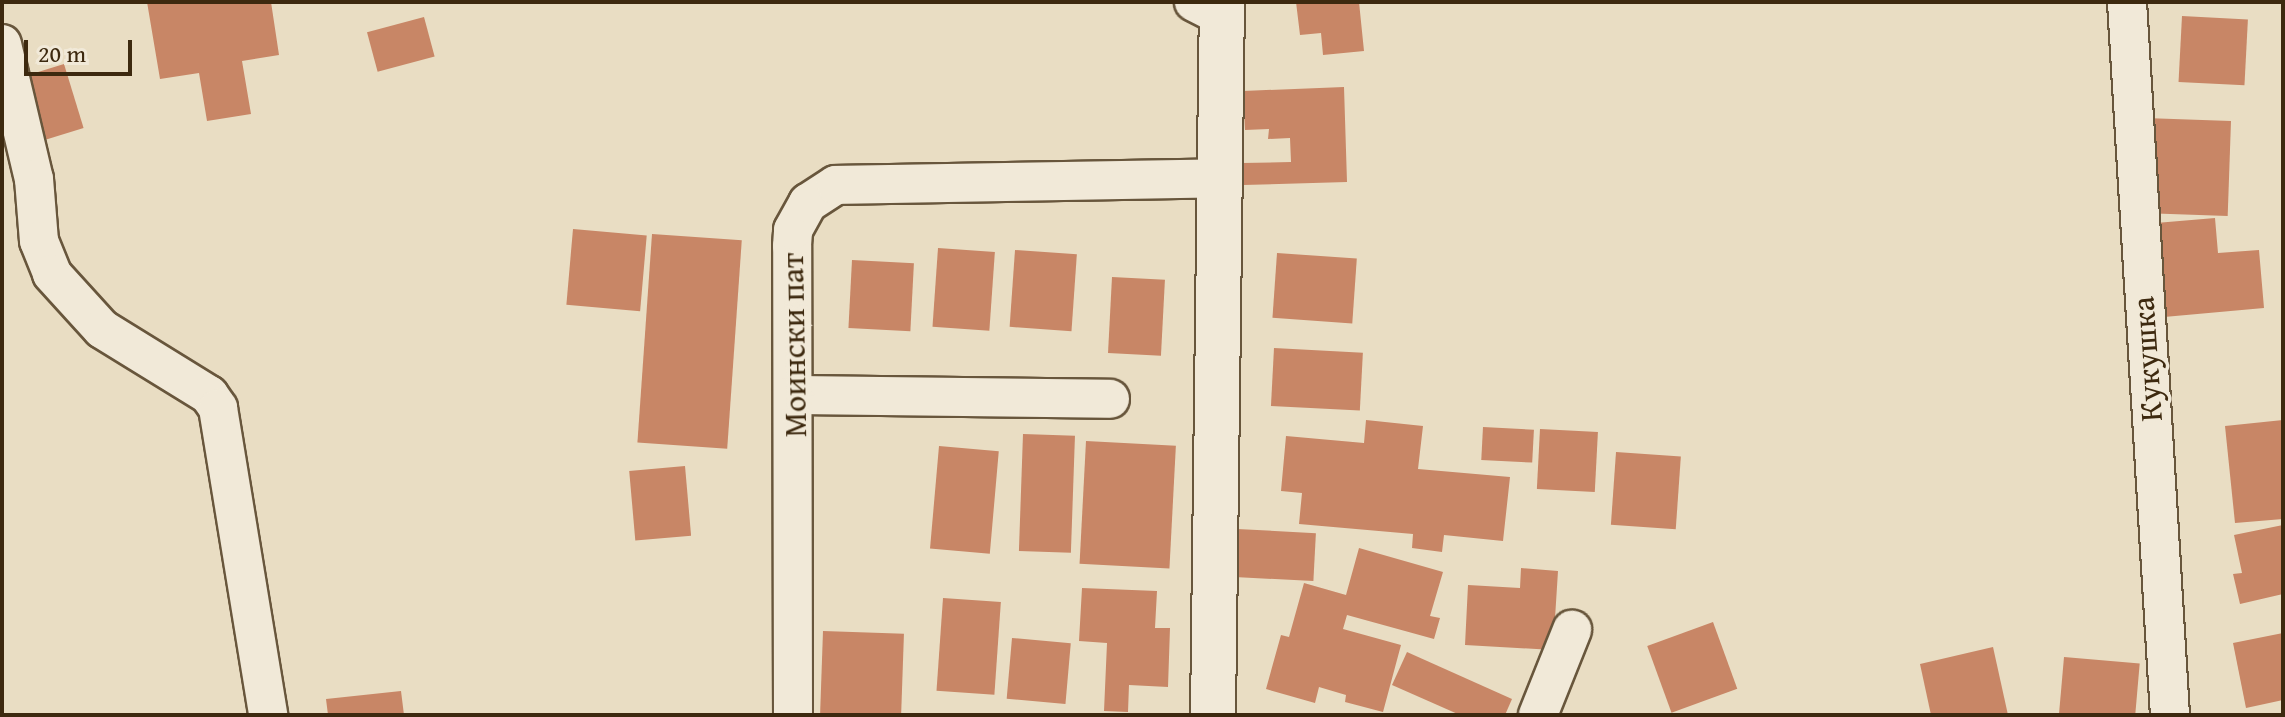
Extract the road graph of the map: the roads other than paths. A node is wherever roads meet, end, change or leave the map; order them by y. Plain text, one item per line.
1 (2127, 2) edge
2 (1213, 7) edge
3 (2, 44) edge
4 (1219, 178) junction
5 (796, 395) junction
6 (1110, 399) dead end
7 (1572, 630) dead end
8 (268, 715) edge
9 (793, 715) edge
10 (1213, 715) edge
11 (1538, 715) edge
12 (2170, 715) edge

1 - 12 street, Кукушка
2 - 4 main road
3 - 8 street
4 - 5 street, Моински пат
4 - 10 main road
5 - 6 street
5 - 9 street, Моински пат
7 - 11 street

